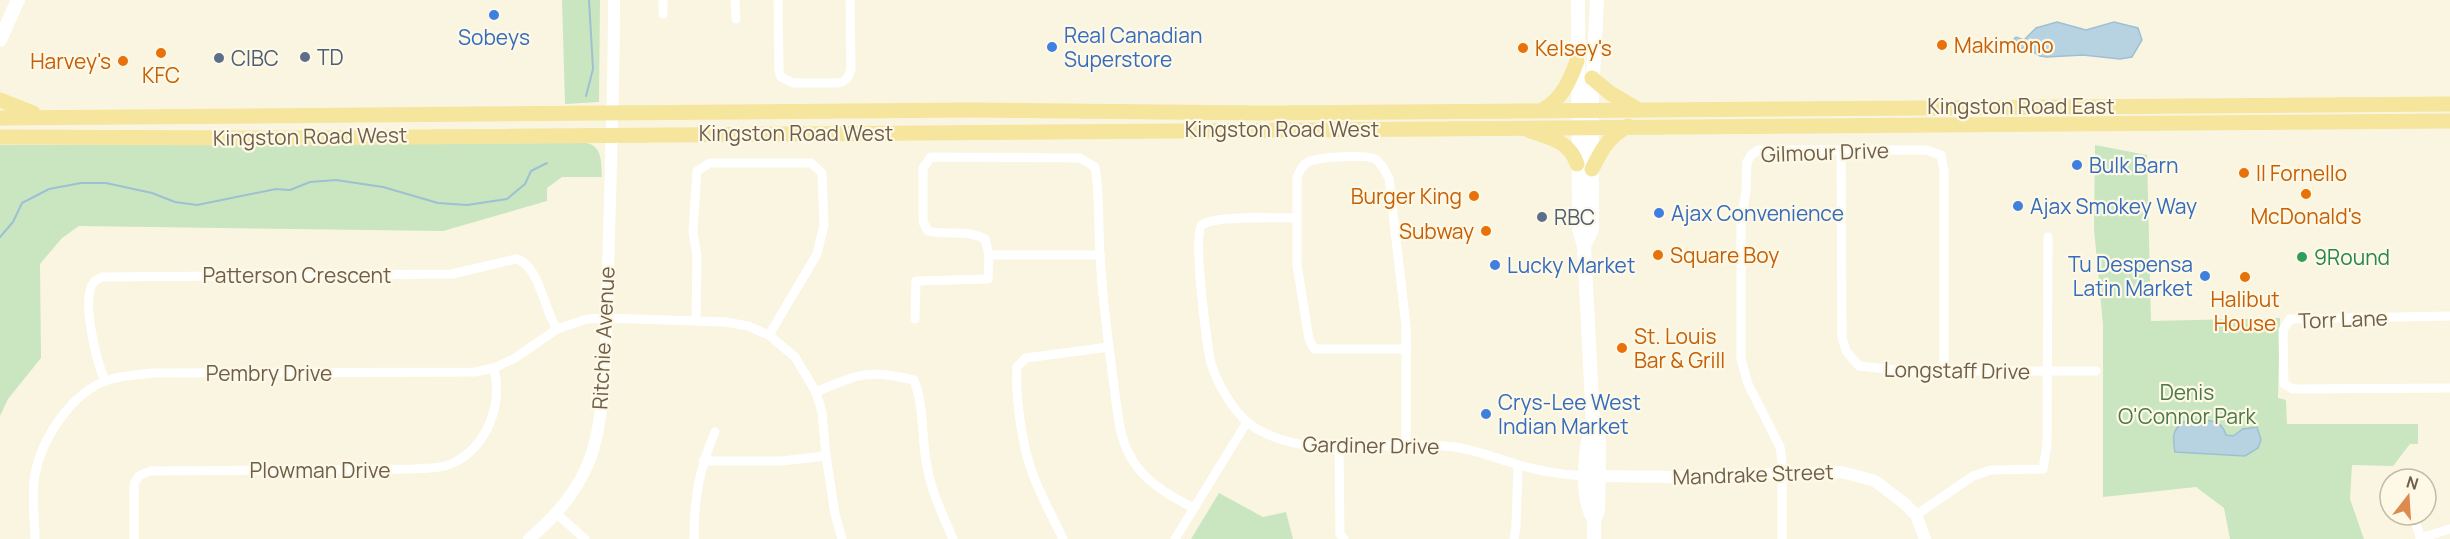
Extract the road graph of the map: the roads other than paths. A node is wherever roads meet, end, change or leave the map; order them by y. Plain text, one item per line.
1 (18, 0) edge
2 (614, 0) edge
3 (663, 0) edge
4 (735, 0) edge
5 (778, 0) edge
6 (850, 0) edge
7 (1578, 0) edge
8 (1597, 0) edge
9 (663, 14) dead end
10 (736, 19) dead end
11 (0, 40) edge
12 (1577, 61) junction
13 (1592, 78) junction
14 (0, 100) edge
15 (2450, 104) edge
16 (1544, 110) junction
17 (1585, 110) junction
18 (1640, 110) junction
19 (613, 114) junction
20 (0, 118) edge
21 (47, 118) junction
22 (2450, 121) edge
23 (1628, 126) junction
24 (1520, 127) junction
25 (1585, 127) junction
26 (612, 135) junction
27 (0, 137) edge
28 (1841, 151) junction
29 (1577, 164) junction
30 (1592, 169) junction
31 (1296, 218) junction
32 (2048, 237) dead end
33 (1584, 246) junction
34 (989, 255) junction
35 (1100, 255) junction
36 (2450, 316) edge
37 (606, 318) junction
38 (915, 319) dead end
39 (696, 320) junction
40 (557, 329) junction
41 (769, 335) junction
42 (1108, 347) junction
43 (1407, 349) junction
44 (494, 368) junction
45 (1944, 370) junction
46 (2048, 371) junction
47 (2096, 371) dead end
48 (105, 381) junction
49 (2450, 388) edge
50 (816, 392) junction
51 (1247, 422) junction
52 (715, 432) dead end
53 (1406, 446) junction
54 (1339, 447) junction
55 (826, 456) junction
56 (703, 461) junction
57 (1518, 465) junction
58 (1782, 474) junction
59 (1593, 476) junction
60 (1194, 508) junction
61 (557, 514) junction
62 (1916, 515) junction
63 (2450, 529) edge
64 (840, 538) edge
65 (2421, 538) edge
66 (35, 539) edge
67 (134, 539) edge
68 (529, 539) edge
69 (585, 539) edge
70 (694, 539) edge
71 (953, 539) edge
72 (1063, 539) edge
73 (1175, 539) edge
74 (1344, 539) edge
75 (1514, 539) edge
76 (1594, 539) edge
77 (1782, 539) edge
78 (1925, 539) edge

1 - 11 main road
2 - 19 street, Ritchie Avenue
3 - 9 street
4 - 10 street
5 - 6 street
7 - 12 main road
8 - 13 main road
12 - 16 main road
12 - 17 main road
13 - 17 main road
13 - 18 main road
14 - 21 main road
15 - 18 main road, Kingston Road East
16 - 17 main road, Kingston Road West
16 - 19 main road, Kingston Road West
17 - 18 main road, Kingston Road East
17 - 25 main road
19 - 21 main road, Kingston Road West
19 - 26 street, Ritchie Avenue
20 - 21 main road, Kingston Road West
22 - 23 main road, Kingston Road East
23 - 25 main road, Kingston Road East
23 - 30 main road
24 - 25 main road, Kingston Road West
24 - 26 main road, Kingston Road West
24 - 29 main road
25 - 29 main road
25 - 30 main road
26 - 27 main road, Kingston Road West
26 - 37 street, Ritchie Avenue
28 - 45 street, Longstaff Drive
28 - 45 street, Gilmour Drive
28 - 58 street, Gilmour Drive
29 - 33 main road
30 - 33 main road
31 - 43 street
31 - 43 street
31 - 51 street, Gardiner Drive
32 - 46 street
33 - 59 main road
34 - 35 street
34 - 35 street
34 - 38 street
35 - 42 street
36 - 49 street, Torr Lane
37 - 39 street, Pembry Drive
37 - 40 street, Pembry Drive
37 - 61 street, Ritchie Avenue
39 - 41 street, Pembry Drive
39 - 41 street
40 - 44 street, Pembry Drive
40 - 48 street, Patterson Crescent
41 - 50 street
42 - 60 street
42 - 72 street
43 - 53 street
44 - 48 street, Pembry Drive
44 - 67 street, Plowman Drive
45 - 46 street, Longstaff Drive
46 - 47 street, Longstaff Drive
46 - 62 street
48 - 66 street, Pembry Drive
50 - 55 street
50 - 71 street
51 - 54 street, Gardiner Drive
51 - 60 street
52 - 56 street
53 - 54 street, Gardiner Drive
53 - 57 street, Gardiner Drive
54 - 74 street
55 - 56 street
55 - 64 street
56 - 70 street
57 - 59 street, Gardiner Drive
57 - 75 street
58 - 59 street, Mandrake Street
58 - 62 street, Mandrake Street
58 - 77 street, Gilmour Drive
59 - 76 main road
60 - 73 street
61 - 68 street, Ritchie Avenue
61 - 69 street
62 - 78 street, Mandrake Street
63 - 65 street

